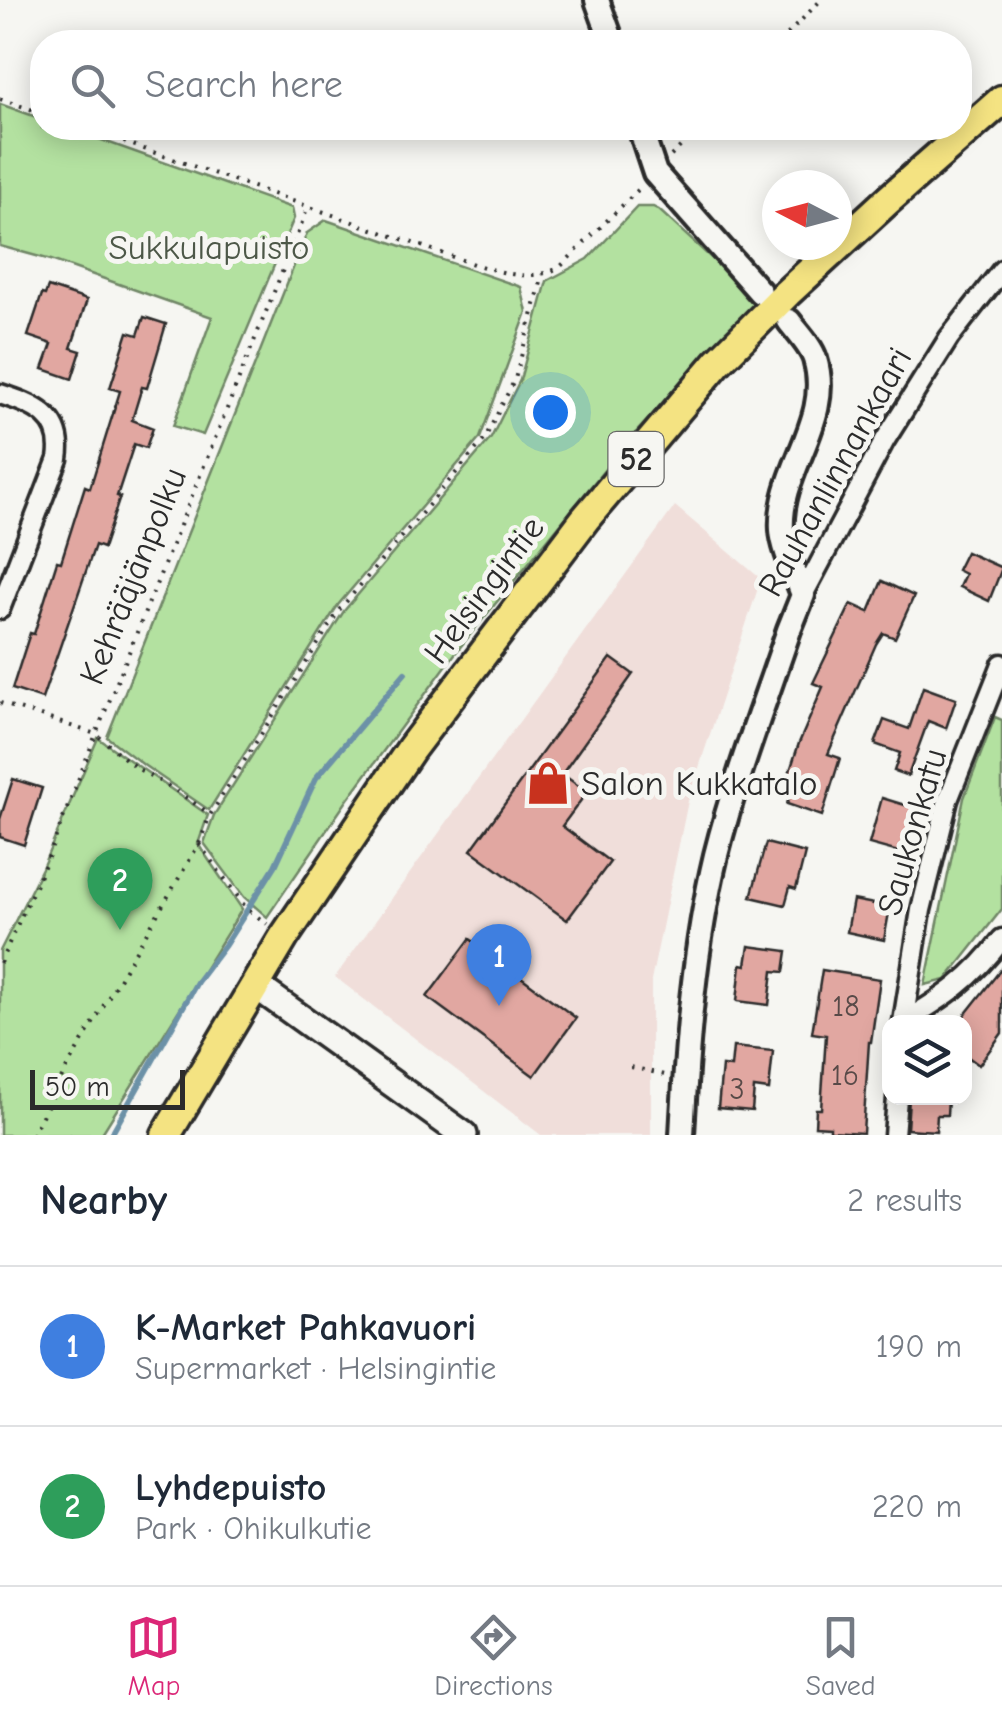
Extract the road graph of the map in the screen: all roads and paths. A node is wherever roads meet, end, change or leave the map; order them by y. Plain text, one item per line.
1 (597, 0) edge
2 (821, 0) edge
3 (608, 30) edge
4 (792, 30) edge
5 (0, 98) edge
6 (1002, 100) edge
7 (30, 109) edge
8 (972, 127) edge
9 (119, 140) edge
10 (644, 140) edge
11 (688, 140) edge
12 (957, 140) edge
13 (656, 173) junction
14 (309, 205) junction
15 (1002, 270) edge
16 (543, 275) junction
17 (760, 292) dead end
18 (788, 321) dead end
19 (0, 394) edge
20 (803, 596) junction
21 (0, 609) edge
22 (1002, 664) edge
23 (0, 703) edge
24 (96, 734) junction
25 (210, 815) junction
26 (199, 844) junction
27 (284, 938) junction
28 (1002, 940) edge
29 (0, 964) edge
30 (255, 984) junction
31 (904, 1015) edge
32 (915, 1015) edge
33 (631, 1067) dead end
34 (666, 1074) dead end
35 (896, 1105) edge
36 (32, 1135) edge
37 (166, 1135) edge
38 (464, 1135) edge
39 (682, 1135) edge
40 (894, 1135) edge

1 - 3 street
2 - 4 path
5 - 7 path
6 - 8 main road, Helsingintie / 52
9 - 14 path
10 - 13 street
11 - 13 path
12 - 27 main road, Helsingintie / 52
13 - 16 path
13 - 17 street
14 - 16 path
14 - 24 path, Kehrääjänpolku
15 - 20 street, Rauhanlinnankaari
16 - 25 path
18 - 20 street
19 - 21 street
20 - 39 street, Rauhanlinnankaari
22 - 31 street, Saukonkatu
23 - 24 path
24 - 25 path
24 - 29 path, Kehrääjänpolku
25 - 26 path
26 - 27 path
26 - 36 path
27 - 30 main road, Helsingintie / 52
28 - 32 street, Saukonkatu
30 - 37 main road, 52
30 - 38 main road
33 - 34 path
35 - 40 street

